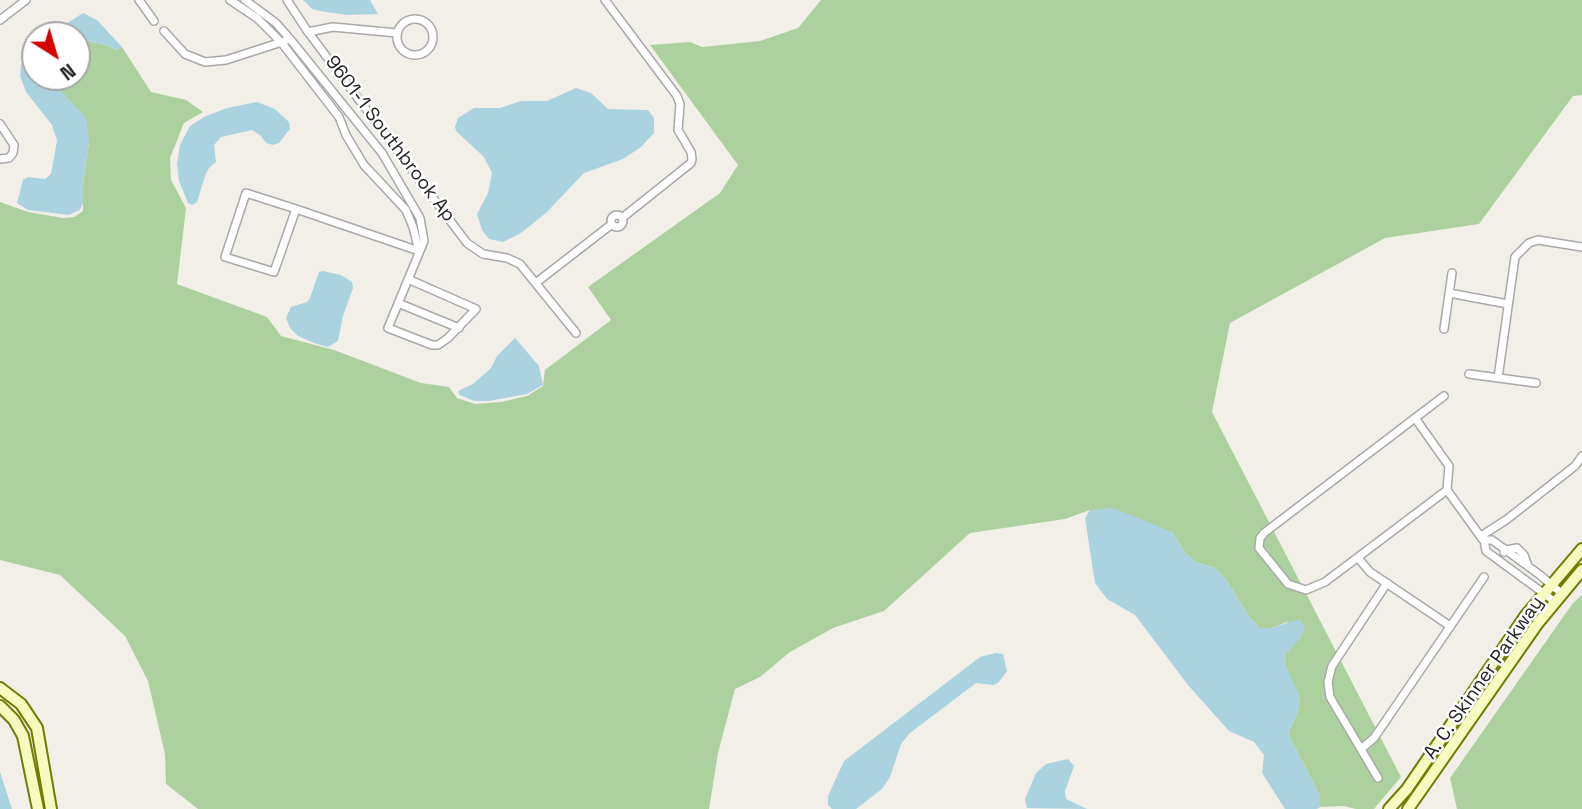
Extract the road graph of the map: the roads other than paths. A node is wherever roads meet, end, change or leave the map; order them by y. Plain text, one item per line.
1 (26, 0) edge
2 (139, 0) edge
3 (230, 0) edge
4 (245, 0) edge
5 (287, 0) edge
6 (605, 0) edge
7 (0, 20) edge
8 (154, 21) dead end
9 (164, 31) dead end
10 (308, 32) junction
11 (397, 33) junction
12 (290, 39) junction
13 (281, 42) junction
14 (0, 124) edge
15 (0, 159) edge
16 (395, 174) junction
17 (382, 183) junction
18 (296, 209) junction
19 (1582, 247) edge
20 (419, 251) junction
21 (1452, 273) dead end
22 (408, 279) junction
23 (537, 282) junction
24 (1449, 293) junction
25 (398, 303) junction
26 (1507, 304) junction
27 (458, 328) junction
28 (1444, 330) dead end
29 (576, 333) dead end
30 (1469, 374) dead end
31 (1498, 378) junction
32 (1536, 383) dead end
33 (1444, 396) dead end
34 (1416, 418) junction
35 (1582, 456) edge
36 (1447, 490) junction
37 (1482, 538) junction
38 (1582, 549) edge
39 (1506, 550) junction
40 (1358, 558) junction
41 (1498, 559) junction
42 (1582, 570) edge
43 (1484, 577) dead end
44 (1387, 583) junction
45 (1547, 588) junction
46 (1558, 597) junction
47 (1450, 626) junction
48 (0, 688) edge
49 (0, 706) edge
50 (1361, 749) junction
51 (1378, 778) dead end
52 (38, 809) edge
53 (51, 809) edge
54 (1389, 809) edge
55 (1408, 809) edge

1 - 7 street
2 - 8 street
3 - 13 street
4 - 12 street
5 - 10 street, 9601-1 Southbrook Ap
6 - 23 street
9 - 13 street
10 - 11 street
10 - 23 street, 9601-1 Southbrook Ap
11 - 11 street
12 - 13 street
12 - 16 street
13 - 17 street
14 - 15 street
16 - 17 street
16 - 20 street
17 - 20 street
18 - 18 street
18 - 20 street
19 - 26 street
20 - 22 street
21 - 24 street
22 - 25 street
22 - 27 street
23 - 29 street
24 - 26 street
24 - 28 street
25 - 27 street
25 - 27 street
26 - 31 street
30 - 31 street
31 - 32 street
33 - 34 street
34 - 36 street
34 - 40 street
35 - 37 street
36 - 37 street
36 - 40 street
37 - 39 street
37 - 41 street
38 - 45 main road, A. C. Skinner Parkway
39 - 41 street
39 - 45 street
40 - 44 street
41 - 45 street
42 - 46 main road, A. C. Skinner Parkway
43 - 47 street
44 - 47 street
44 - 50 street
45 - 46 street
45 - 54 main road, A. C. Skinner Parkway
46 - 55 main road, A. C. Skinner Parkway
47 - 50 street
48 - 53 main road
49 - 52 main road
50 - 51 street

